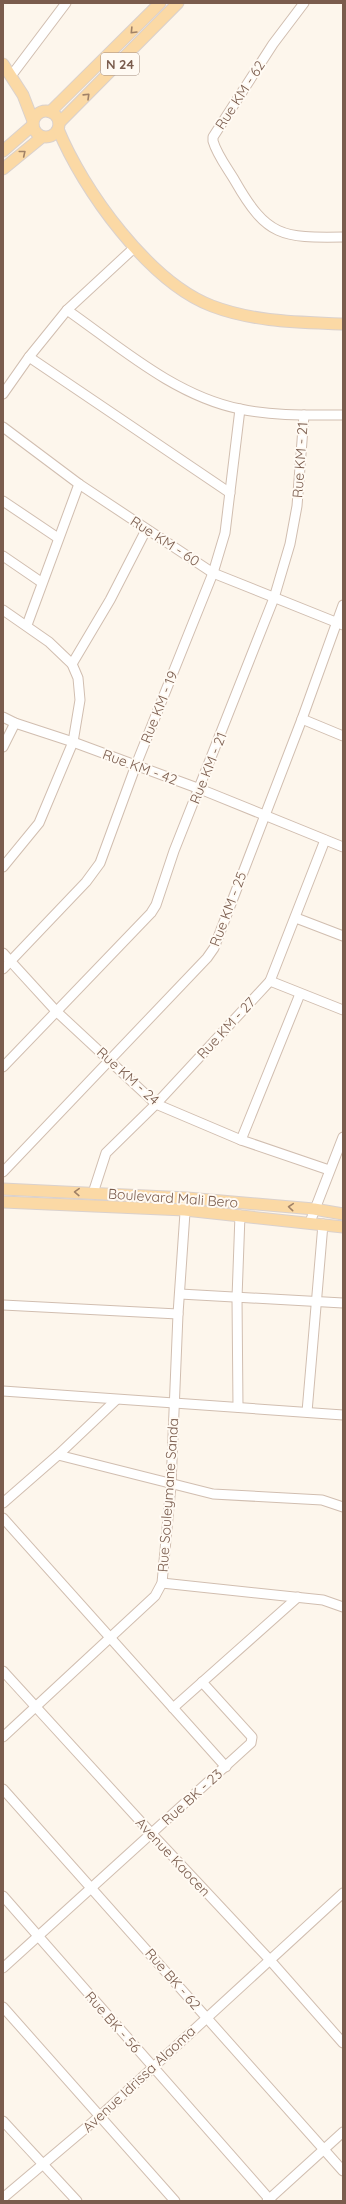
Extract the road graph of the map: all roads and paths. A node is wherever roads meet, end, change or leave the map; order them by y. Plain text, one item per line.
1 (66, 3) edge
2 (160, 3) edge
3 (178, 3) edge
4 (304, 3) edge
5 (3, 64) edge
6 (11, 76) junction
7 (23, 95) junction
8 (48, 112) junction
9 (33, 123) junction
10 (58, 126) junction
11 (43, 137) junction
12 (5, 146) edge
13 (68, 155) junction
14 (3, 169) edge
15 (343, 236) edge
16 (134, 248) junction
17 (67, 310) junction
18 (343, 324) edge
19 (29, 357) junction
20 (3, 394) edge
21 (240, 409) junction
22 (304, 415) junction
23 (343, 415) edge
24 (3, 427) edge
25 (79, 484) junction
26 (230, 493) junction
27 (3, 501) edge
28 (146, 530) junction
29 (58, 538) junction
30 (3, 556) edge
31 (213, 574) junction
32 (41, 582) junction
33 (274, 598) junction
34 (343, 605) edge
35 (3, 610) edge
36 (340, 624) edge
37 (26, 625) junction
38 (72, 664) junction
39 (3, 717) edge
40 (302, 719) junction
41 (15, 723) junction
42 (343, 736) edge
43 (73, 742) junction
44 (3, 747) edge
45 (136, 765) junction
46 (200, 789) junction
47 (265, 814) junction
48 (324, 840) junction
49 (343, 847) edge
50 (3, 867) edge
51 (296, 918) junction
52 (343, 936) edge
53 (3, 953) edge
54 (11, 961) junction
55 (3, 969) edge
56 (270, 981) junction
57 (300, 994) junction
58 (343, 1010) edge
59 (56, 1011) junction
60 (108, 1059) junction
61 (3, 1067) edge
62 (156, 1104) junction
63 (343, 1137) edge
64 (241, 1140) junction
65 (329, 1170) junction
66 (3, 1172) edge
67 (3, 1189) edge
68 (30, 1191) junction
69 (54, 1192) junction
70 (93, 1193) junction
71 (186, 1198) junction
72 (3, 1202) edge
73 (32, 1204) junction
74 (53, 1204) junction
75 (314, 1209) junction
76 (185, 1210) junction
77 (343, 1214) edge
78 (240, 1215) junction
79 (310, 1222) junction
80 (323, 1224) junction
81 (343, 1227) edge
82 (180, 1294) junction
83 (237, 1298) junction
84 (317, 1301) junction
85 (343, 1303) edge
86 (3, 1305) edge
87 (178, 1314) junction
88 (3, 1391) edge
89 (116, 1400) junction
90 (174, 1404) junction
91 (238, 1407) junction
92 (307, 1412) junction
93 (343, 1415) edge
94 (58, 1455) junction
95 (170, 1485) junction
96 (3, 1503) edge
97 (343, 1508) edge
98 (3, 1518) edge
99 (162, 1583) junction
100 (298, 1596) junction
101 (343, 1607) edge
102 (110, 1638) junction
103 (3, 1671) edge
104 (202, 1682) junction
105 (36, 1707) junction
106 (173, 1708) junction
107 (3, 1737) edge
108 (226, 1767) junction
109 (3, 1789) edge
110 (152, 1834) junction
111 (91, 1888) junction
112 (343, 1893) edge
113 (3, 1896) edge
114 (39, 1937) junction
115 (269, 1959) junction
116 (3, 1968) edge
117 (3, 2007) edge
118 (206, 2017) junction
119 (343, 2043) edge
120 (152, 2066) junction
121 (100, 2116) junction
122 (3, 2121) edge
123 (343, 2132) edge
124 (324, 2149) junction
125 (44, 2164) junction
126 (343, 2171) edge
127 (3, 2198) edge
128 (269, 2200) edge
129 (77, 2201) edge
130 (175, 2201) edge

1 - 6 street
2 -> 8 main road, N 24
10 -> 3 main road, N 24
4 - 15 street, Rue KM - 62
5 - 6 main road
6 - 7 main road
7 - 8 main road
7 - 9 main road
8 - 9 main road
8 - 10 main road
9 - 11 main road
9 - 12 main road
10 - 11 main road
10 - 13 main road
11 - 13 main road
14 -> 11 main road
13 - 16 main road
16 - 17 street
16 - 18 main road
17 - 19 street
17 - 21 street
19 - 20 street
19 - 26 street
21 - 22 street
21 - 26 street, Rue KM - 19
22 - 23 street
22 - 33 street, Rue KM - 21
24 - 25 street, Rue KM - 60
25 - 28 street, Rue KM - 60
25 - 29 street
26 - 31 street, Rue KM - 19
27 - 29 street
28 - 31 street, Rue KM - 60
28 - 38 street
29 - 32 street
30 - 32 street
31 - 33 street, Rue KM - 60
31 - 45 street, Rue KM - 19
32 - 37 street
33 - 36 street, Rue KM - 60
33 - 46 street, Rue KM - 21
34 - 36 street, Rue KM - 25
35 - 37 street
36 - 40 street, Rue KM - 25
37 - 38 street
38 - 43 street
39 - 41 street, Rue KM - 42
40 - 42 street
40 - 47 street, Rue KM - 25
41 - 43 street, Rue KM - 42
41 - 44 street
43 - 45 street, Rue KM - 42
43 - 50 street
45 - 46 street, Rue KM - 42
45 - 54 street, Rue KM - 19
46 - 47 street, Rue KM - 42
46 - 59 street, Rue KM - 21
47 - 48 street, Rue KM - 42
47 - 60 street, Rue KM - 25
48 - 49 street, Rue KM - 42
48 - 51 street, Rue KM - 27
51 - 52 street
51 - 56 street, Rue KM - 27
53 - 54 street, Rue KM - 24
54 - 55 street, Rue KM - 19
54 - 59 street, Rue KM - 24
56 - 57 street
56 - 62 street, Rue KM - 27
57 - 58 street
57 - 64 street
59 - 60 street, Rue KM - 24
59 - 61 street, Rue KM - 21
60 - 62 street, Rue KM - 24
60 - 66 street, Rue KM - 25
62 - 64 street, Rue KM - 24
62 - 70 street, Rue KM - 27
63 - 65 street
64 - 65 street, Rue KM - 24
65 - 75 street
67 - 68 main road, Boulevard Mali Bero
68 - 69 main road, Boulevard Mali Bero
68 - 73 main road
70 -> 69 main road, Boulevard Mali Bero
69 - 74 main road
70 - 71 main road, Boulevard Mali Bero
75 -> 71 main road, Boulevard Mali Bero
71 - 76 street, Rue Souleymane Sanda
72 - 73 main road, Boulevard Mali Bero
73 - 74 main road, Boulevard Mali Bero
74 - 76 main road, Boulevard Mali Bero
75 - 77 main road, Boulevard Mali Bero
75 - 79 street
76 - 78 main road, Boulevard Mali Bero
76 - 82 street, Rue Souleymane Sanda
78 - 79 main road, Boulevard Mali Bero
78 - 83 street
79 - 80 main road, Boulevard Mali Bero
80 - 81 main road, Boulevard Mali Bero
80 - 84 street
82 - 83 street
82 - 87 street, Rue Souleymane Sanda
83 - 84 street
83 - 91 street
84 - 85 street
84 - 92 street
86 - 87 street
87 - 90 street, Rue Souleymane Sanda
88 - 89 street
89 - 90 street
89 - 94 street
90 - 91 street
90 - 95 street, Rue Souleymane Sanda
91 - 92 street
92 - 93 street
94 - 95 street
94 - 96 street
95 - 97 street
95 - 99 street, Rue Souleymane Sanda
98 - 102 street
99 - 100 street
99 - 102 street, Rue Souleymane Sanda
100 - 101 street
100 - 104 street
102 - 105 street, Rue Souleymane Sanda
102 - 106 street
103 - 105 street, Avenue Kaocen
104 - 106 street
104 - 108 street, Rue BK - 23
105 - 107 street, Rue Souleymane Sanda
105 - 110 street, Avenue Kaocen
106 - 108 street
108 - 110 street, Rue BK - 23
109 - 111 street, Rue BK - 62
110 - 111 street, Rue BK - 23
110 - 115 street, Avenue Kaocen
111 - 114 street, Rue BK - 23
111 - 118 street, Rue BK - 62
112 - 115 street, Avenue Idrissa Alaoma
113 - 114 street, Rue BK - 56
114 - 116 street, Rue BK - 23
114 - 120 street, Rue BK - 56
115 - 118 street, Avenue Idrissa Alaoma
115 - 119 street, Avenue Kaocen
117 - 121 street
118 - 120 street, Avenue Idrissa Alaoma
118 - 124 street, Rue BK - 62
120 - 121 street, Avenue Idrissa Alaoma
120 - 128 street, Rue BK - 56
121 - 125 street, Avenue Idrissa Alaoma
121 - 130 street
122 - 125 street
123 - 124 street
124 - 126 street, Rue BK - 62
124 - 128 street
125 - 127 street, Avenue Idrissa Alaoma
125 - 129 street

